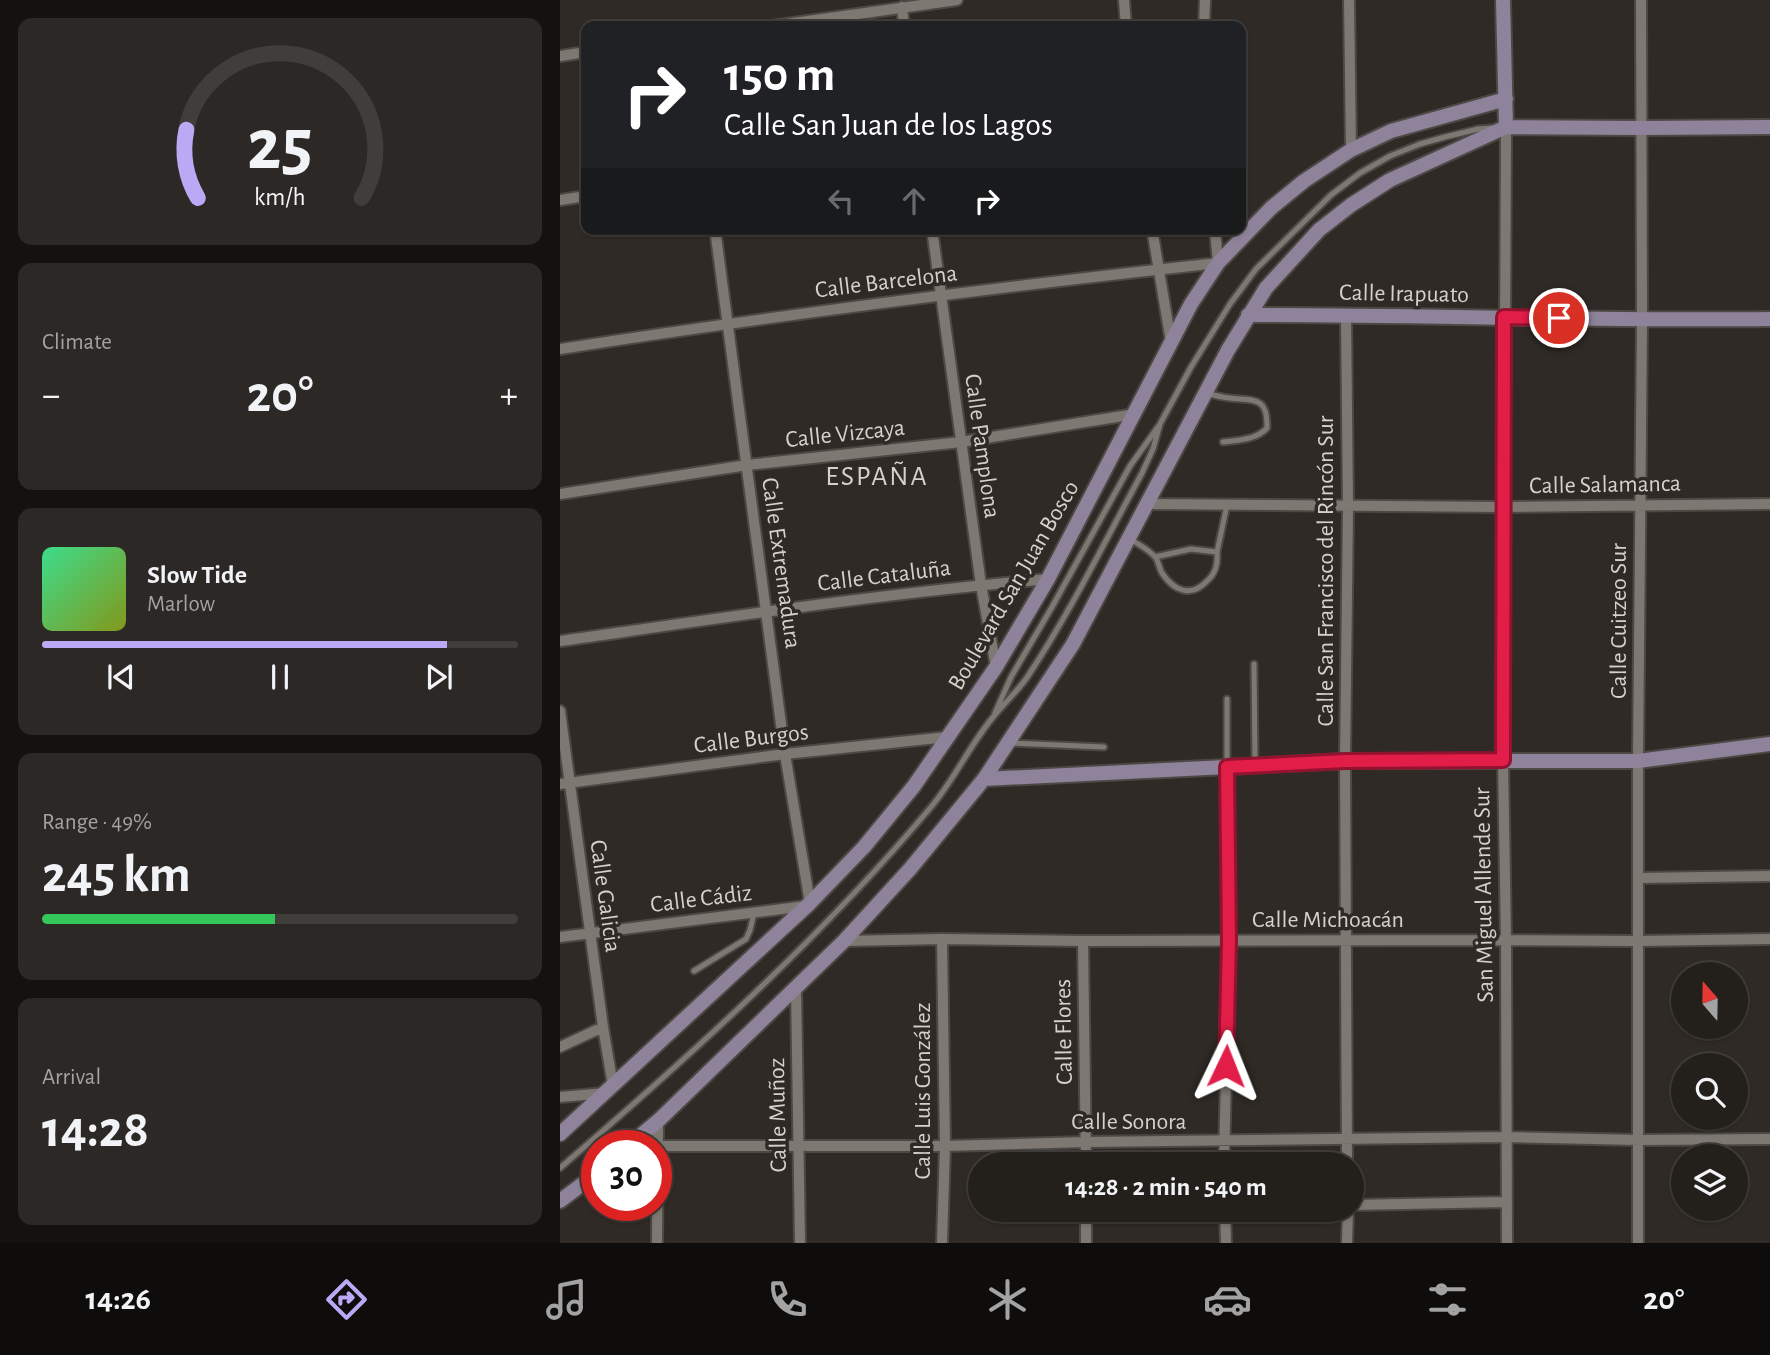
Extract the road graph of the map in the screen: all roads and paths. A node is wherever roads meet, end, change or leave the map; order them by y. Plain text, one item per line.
1 (957, 0) edge
2 (1124, 0) edge
3 (1205, 0) edge
4 (1349, 0) edge
5 (1503, 0) edge
6 (1641, 0) edge
7 (902, 7) junction
8 (806, 21) edge
9 (903, 21) edge
10 (1126, 21) edge
11 (1205, 21) edge
12 (581, 53) edge
13 (560, 56) edge
14 (1506, 99) junction
15 (1506, 127) junction
16 (1770, 127) edge
17 (1642, 128) junction
18 (1351, 150) junction
19 (581, 197) edge
20 (560, 200) edge
21 (1246, 233) edge
22 (716, 235) edge
23 (933, 235) edge
24 (1154, 235) edge
25 (1216, 235) edge
26 (1244, 235) edge
27 (1218, 263) junction
28 (1158, 270) junction
29 (940, 295) junction
30 (1248, 315) junction
31 (1346, 315) junction
32 (1504, 317) junction
33 (1770, 319) edge
34 (1642, 320) junction
35 (727, 323) junction
36 (1171, 342) junction
37 (560, 349) edge
38 (1206, 393) junction
39 (1135, 414) junction
40 (1160, 424) junction
41 (961, 442) junction
42 (1223, 442) dead end
43 (747, 465) junction
44 (560, 494) edge
45 (1147, 504) junction
46 (1770, 504) edge
47 (1227, 505) junction
48 (1639, 505) junction
49 (1348, 507) junction
50 (1503, 507) junction
51 (1129, 538) junction
52 (1217, 552) junction
53 (1155, 557) junction
54 (1048, 579) junction
55 (981, 585) junction
56 (767, 611) junction
57 (560, 641) edge
58 (1254, 664) dead end
59 (996, 667) junction
60 (1227, 699) dead end
61 (560, 711) edge
62 (994, 716) junction
63 (947, 737) junction
64 (1009, 743) junction
65 (1770, 744) edge
66 (1104, 747) dead end
67 (785, 754) junction
68 (1503, 760) junction
69 (1345, 761) junction
70 (1638, 761) junction
71 (1255, 766) junction
72 (1227, 767) junction
73 (985, 779) junction
74 (565, 783) edge
75 (1770, 876) edge
76 (1638, 878) junction
77 (808, 904) junction
78 (754, 913) junction
79 (590, 932) junction
80 (560, 937) edge
81 (942, 939) junction
82 (1770, 939) edge
83 (1229, 940) junction
84 (1347, 940) junction
85 (1506, 940) junction
86 (844, 941) junction
87 (1083, 941) junction
88 (1639, 941) junction
89 (694, 971) dead end
90 (796, 987) junction
91 (603, 1027) junction
92 (560, 1047) edge
93 (610, 1089) junction
94 (560, 1097) edge
95 (657, 1121) junction
96 (647, 1130) edge
97 (657, 1130) edge
98 (560, 1134) edge
99 (1506, 1137) junction
100 (1770, 1139) edge
101 (1347, 1140) junction
102 (1639, 1140) junction
103 (1086, 1142) junction
104 (1224, 1142) junction
105 (672, 1146) edge
106 (945, 1146) junction
107 (799, 1147) junction
108 (1086, 1152) edge
109 (1224, 1152) edge
110 (1348, 1152) edge
111 (560, 1168) edge
112 (581, 1185) edge
113 (560, 1201) edge
114 (1506, 1202) junction
115 (1364, 1205) edge
116 (657, 1221) edge
117 (1086, 1222) edge
118 (1225, 1222) edge
119 (1348, 1222) edge
120 (657, 1243) edge
121 (800, 1243) edge
122 (942, 1243) edge
123 (1086, 1243) edge
124 (1226, 1243) edge
125 (1347, 1243) edge
126 (1507, 1243) edge
127 (1638, 1243) edge

1 - 7 street
2 - 10 street
3 - 11 street
4 - 18 street
5 - 14 street
6 - 17 street, Calle Cuitzeo Sur
7 - 8 street
7 - 9 street
12 - 13 street
14 - 15 street
14 - 18 street, Boulevard San Juan Bosco
15 - 17 street
15 - 30 street
15 - 32 street, San Miguel Allende Sur
15 - 40 lane
16 - 17 street
17 - 34 street, Calle Cuitzeo Sur
18 - 21 street, Boulevard San Juan Bosco
19 - 20 street
22 - 35 street, Calle Extremadura
23 - 29 street, Calle Pamplona
24 - 28 street
25 - 27 street
26 - 27 street, Boulevard San Juan Bosco
27 - 28 street, Calle Barcelona
27 - 36 street, Boulevard San Juan Bosco
28 - 29 street, Calle Barcelona
28 - 36 street
29 - 35 street, Calle Barcelona
29 - 41 street, Calle Pamplona
30 - 31 street, Calle Irapuato
30 - 38 street
31 - 32 street, Calle Irapuato
31 - 49 street, Calle San Francisco del Rincón Sur
32 - 34 street, Calle Irapuato
32 - 50 street, San Miguel Allende Sur
33 - 34 street, Calle Irapuato
34 - 48 street, Calle Cuitzeo Sur
35 - 37 street, Calle Barcelona
35 - 43 street, Calle Extremadura
36 - 39 street, Boulevard San Juan Bosco
38 - 42 lane
38 - 45 street
39 - 41 street, Calle Vizcaya
39 - 54 street, Boulevard San Juan Bosco
40 - 62 lane
40 - 62 lane
41 - 43 street, Calle Vizcaya
41 - 55 street, Calle Pamplona
43 - 44 street, Calle Vizcaya
43 - 56 street, Calle Extremadura
45 - 47 street, Calle Salamanca
45 - 51 street
46 - 48 street, Calle Salamanca
47 - 49 street, Calle Salamanca
47 - 52 lane
48 - 50 street, Calle Salamanca
48 - 70 street, Calle Cuitzeo Sur
49 - 50 street, Calle Salamanca
49 - 69 street, Calle San Francisco del Rincón Sur
50 - 68 street, San Miguel Allende Sur
51 - 53 lane
51 - 64 street
52 - 53 lane
52 - 53 lane
54 - 55 street, Calle Cataluña
54 - 59 street, Boulevard San Juan Bosco
55 - 56 street, Calle Cataluña
55 - 59 street, Calle Pamplona
56 - 57 street, Calle Cataluña
56 - 67 street, Calle Extremadura
58 - 71 lane
59 - 63 street, Boulevard San Juan Bosco
60 - 72 lane
61 - 74 street, Calle Galicia
62 - 111 lane
63 - 67 street, Calle Burgos
63 - 77 street, Boulevard San Juan Bosco
64 - 66 lane
64 - 73 street
65 - 70 street
67 - 74 street, Calle Burgos
67 - 77 street, Calle Extremadura
68 - 69 street
68 - 70 street
68 - 85 street, San Miguel Allende Sur
69 - 71 street
69 - 84 street, Calle San Francisco del Rincón Sur
70 - 76 street, Calle Cuitzeo Sur
71 - 72 street
72 - 73 street
72 - 83 street
73 - 86 street
74 - 79 street, Calle Galicia
75 - 76 street
76 - 88 street, Calle Cuitzeo Sur
77 - 78 street, Calle Cádiz
77 - 93 street, Boulevard San Juan Bosco
78 - 79 street, Calle Cádiz
78 - 89 lane
79 - 80 street, Calle Cádiz
79 - 91 street, Calle Galicia
81 - 86 street, Calle Michoacán
81 - 87 street, Calle Michoacán
81 - 106 street, Calle Luis González
82 - 88 street, Calle Michoacán
83 - 84 street, Calle Michoacán
83 - 87 street, Calle Michoacán
83 - 104 street
84 - 85 street, Calle Michoacán
84 - 101 street, Calle San Francisco del Rincón Sur
85 - 88 street, Calle Michoacán
85 - 99 street, San Miguel Allende Sur
86 - 90 street
87 - 103 street, Calle Flores
88 - 102 street, Calle Cuitzeo Sur
90 - 95 street
90 - 107 street, Calle Muñoz
91 - 92 street
91 - 93 street, Calle Galicia
93 - 94 street
93 - 98 street, Boulevard San Juan Bosco
95 - 96 street
95 - 97 street
99 - 101 street, Calle Sonora
99 - 102 street, Calle Sonora
99 - 114 street, San Miguel Allende Sur
100 - 102 street, Calle Sonora
101 - 104 street, Calle Sonora
101 - 110 street, Calle San Francisco del Rincón Sur
102 - 127 street, Calle Cuitzeo Sur
103 - 104 street, Calle Sonora
103 - 106 street, Calle Sonora
103 - 108 street, Calle Flores
104 - 109 street
105 - 107 street, Calle Sonora
106 - 107 street, Calle Sonora
106 - 122 street, Calle Luis González
107 - 121 street, Calle Muñoz
112 - 113 street
114 - 115 street
114 - 126 street, San Miguel Allende Sur
116 - 120 street
117 - 123 street
118 - 124 street
119 - 125 street

